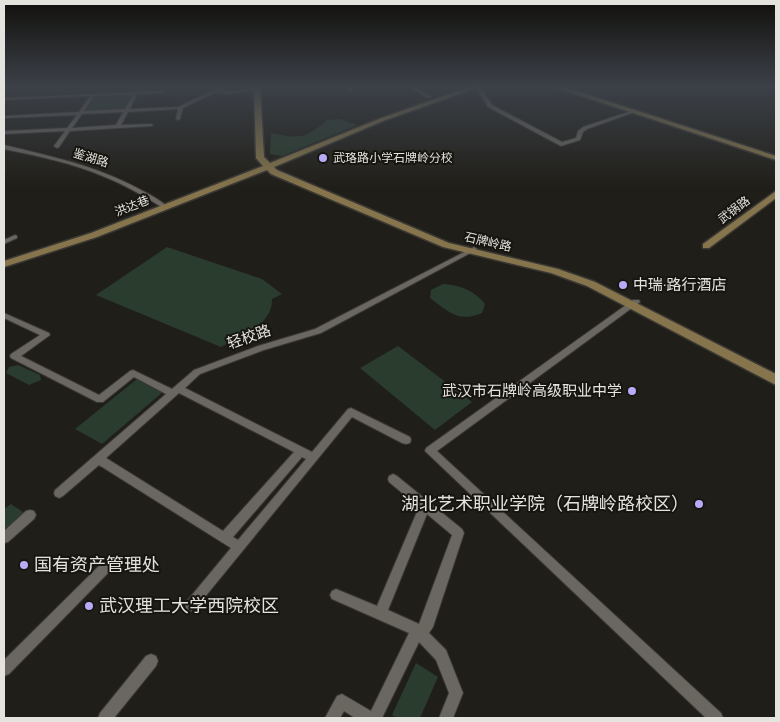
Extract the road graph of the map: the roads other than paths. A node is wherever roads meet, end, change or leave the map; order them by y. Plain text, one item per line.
1 (74, 121) edge
2 (121, 121) edge
3 (259, 121) edge
4 (379, 121) edge
5 (517, 121) edge
6 (607, 121) edge
7 (661, 121) edge
8 (151, 125) dead end
9 (30, 126) dead end
10 (118, 126) junction
11 (68, 129) junction
12 (26, 132) junction
13 (4, 133) edge
14 (56, 146) dead end
15 (4, 148) edge
16 (776, 158) edge
17 (270, 166) junction
18 (776, 194) edge
19 (165, 207) junction
20 (4, 232) edge
21 (4, 242) edge
22 (706, 246) dead end
23 (471, 250) junction
24 (5, 263) edge
25 (634, 304) junction
26 (4, 315) edge
27 (776, 372) edge
28 (776, 380) edge
29 (176, 391) junction
30 (406, 440) dead end
31 (301, 451) junction
32 (314, 458) junction
33 (98, 459) junction
34 (393, 479) dead end
35 (59, 493) dead end
36 (425, 506) junction
37 (30, 516) dead end
38 (225, 537) junction
39 (4, 538) edge
40 (239, 547) junction
41 (104, 569) dead end
42 (336, 595) dead end
43 (191, 604) dead end
44 (380, 614) junction
45 (420, 633) junction
46 (151, 661) dead end
47 (4, 670) edge
48 (105, 718) edge
49 (332, 718) edge
50 (368, 718) edge
51 (375, 718) edge
52 (446, 718) edge
53 (716, 718) edge

1 - 11 street
2 - 10 street
3 - 17 street
4 - 17 street, 洪达巷
5 - 6 street
7 - 16 street
8 - 10 street
9 - 12 street
10 - 11 street
11 - 12 street
11 - 14 street
12 - 13 street
15 - 19 street, 鉴湖路
17 - 19 street, 洪达巷
17 - 23 street, 石牌岭路
18 - 22 street, 武锅路
19 - 24 street, 洪达巷
20 - 21 street
23 - 25 street, 石牌岭路
23 - 29 street, 轻校路
25 - 27 street, 石牌岭路
25 - 28 street, 石牌岭路
25 - 53 street
26 - 29 street
29 - 31 street
29 - 33 street, 轻校路
30 - 32 street
31 - 32 street
31 - 38 street
32 - 40 street
33 - 35 street, 轻校路
33 - 38 street
34 - 36 street
36 - 44 street
36 - 45 street
37 - 39 street
38 - 40 street
40 - 43 street
41 - 47 street
42 - 44 street
44 - 45 street
45 - 51 street
45 - 52 street
46 - 48 street
49 - 50 street

